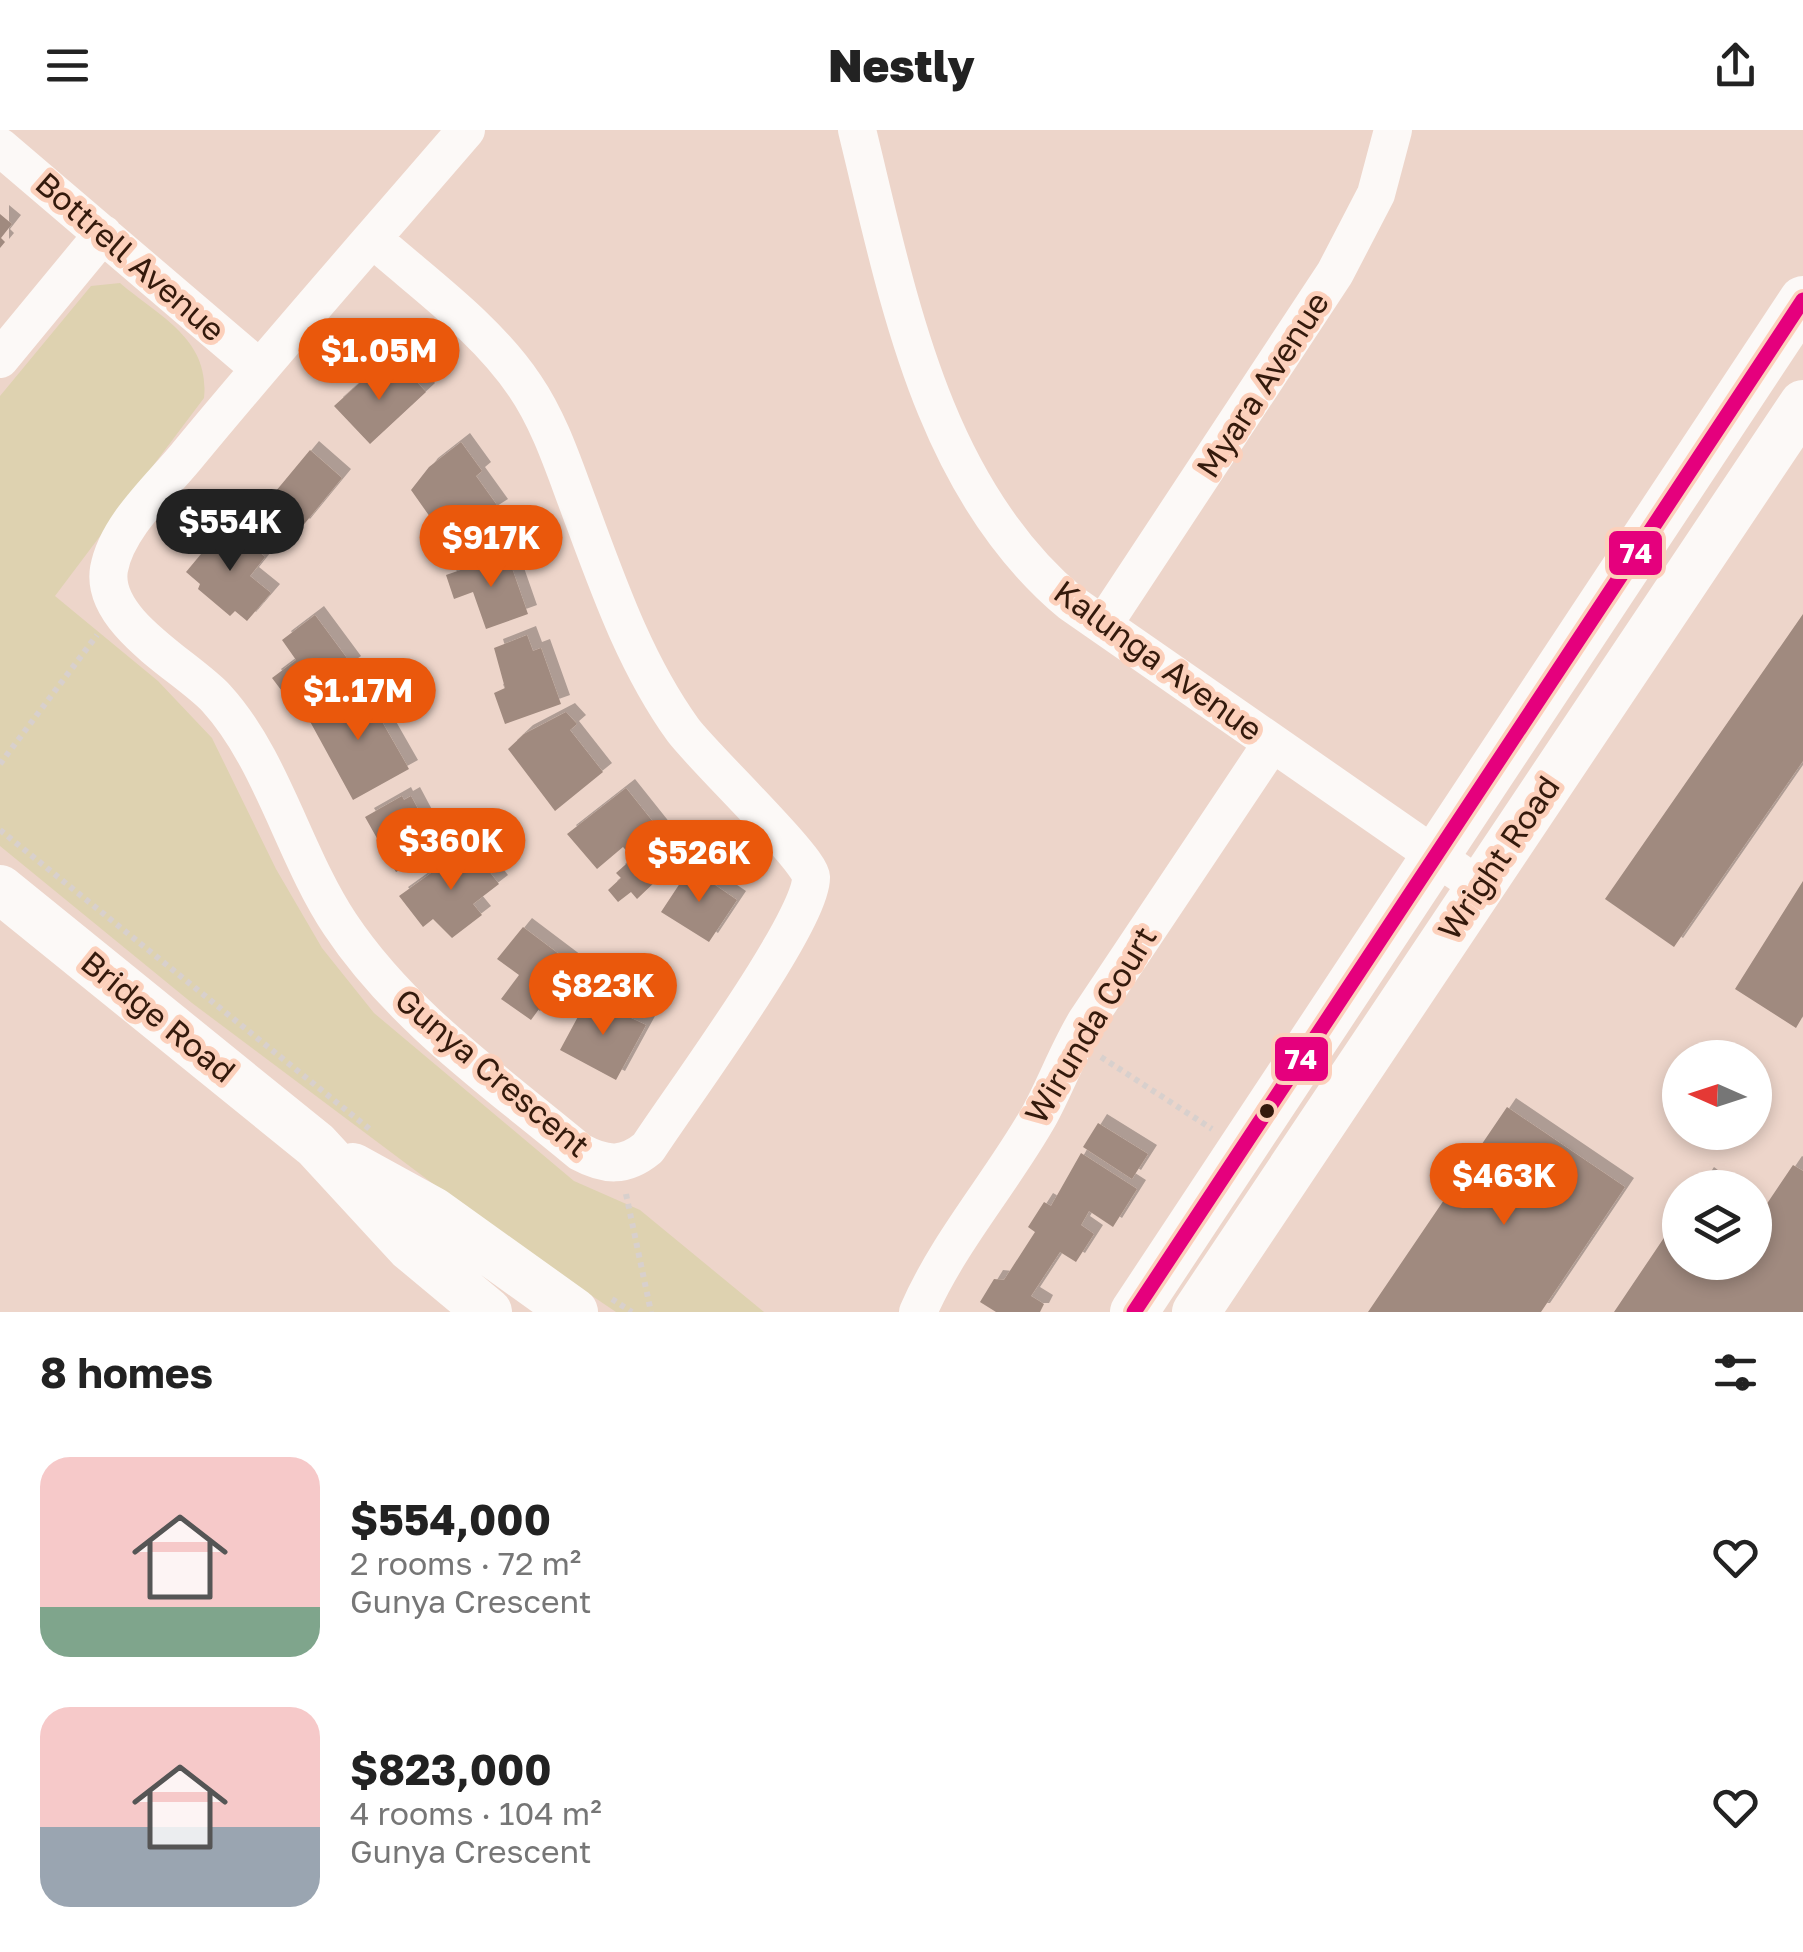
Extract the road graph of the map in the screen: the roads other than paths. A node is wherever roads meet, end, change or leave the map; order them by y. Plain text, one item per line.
1 (466, 130) edge
2 (857, 130) edge
3 (1393, 130) edge
4 (0, 146) edge
5 (102, 234) junction
6 (374, 238) junction
7 (1803, 300) edge
8 (0, 359) edge
9 (259, 368) junction
10 (1803, 404) edge
11 (1103, 625) junction
12 (1272, 743) junction
13 (1436, 856) junction
14 (1480, 887) junction
15 (0, 890) edge
16 (316, 1145) junction
17 (588, 1302) edge
18 (488, 1312) edge
19 (918, 1312) edge
20 (1135, 1312) edge
21 (1196, 1312) edge

1 - 6 street
2 - 11 street, Kalunga Avenue
3 - 11 street, Myara Avenue
4 - 5 street, Bottrell Avenue
5 - 8 street
5 - 9 street, Bottrell Avenue
6 - 9 street
6 - 9 street, Gunya Crescent
7 - 13 main road, Wright Road
10 - 14 main road, Wright Road
11 - 12 street, Kalunga Avenue
12 - 13 street, Kalunga Avenue
12 - 19 street, Wirunda Court
13 - 14 street, Kalunga Avenue
13 - 20 main road, Wright Road
14 - 21 main road, Wright Road
15 - 16 main road, Bridge Road
16 - 17 main road, Bridge Road
16 - 18 main road, Bridge Road

